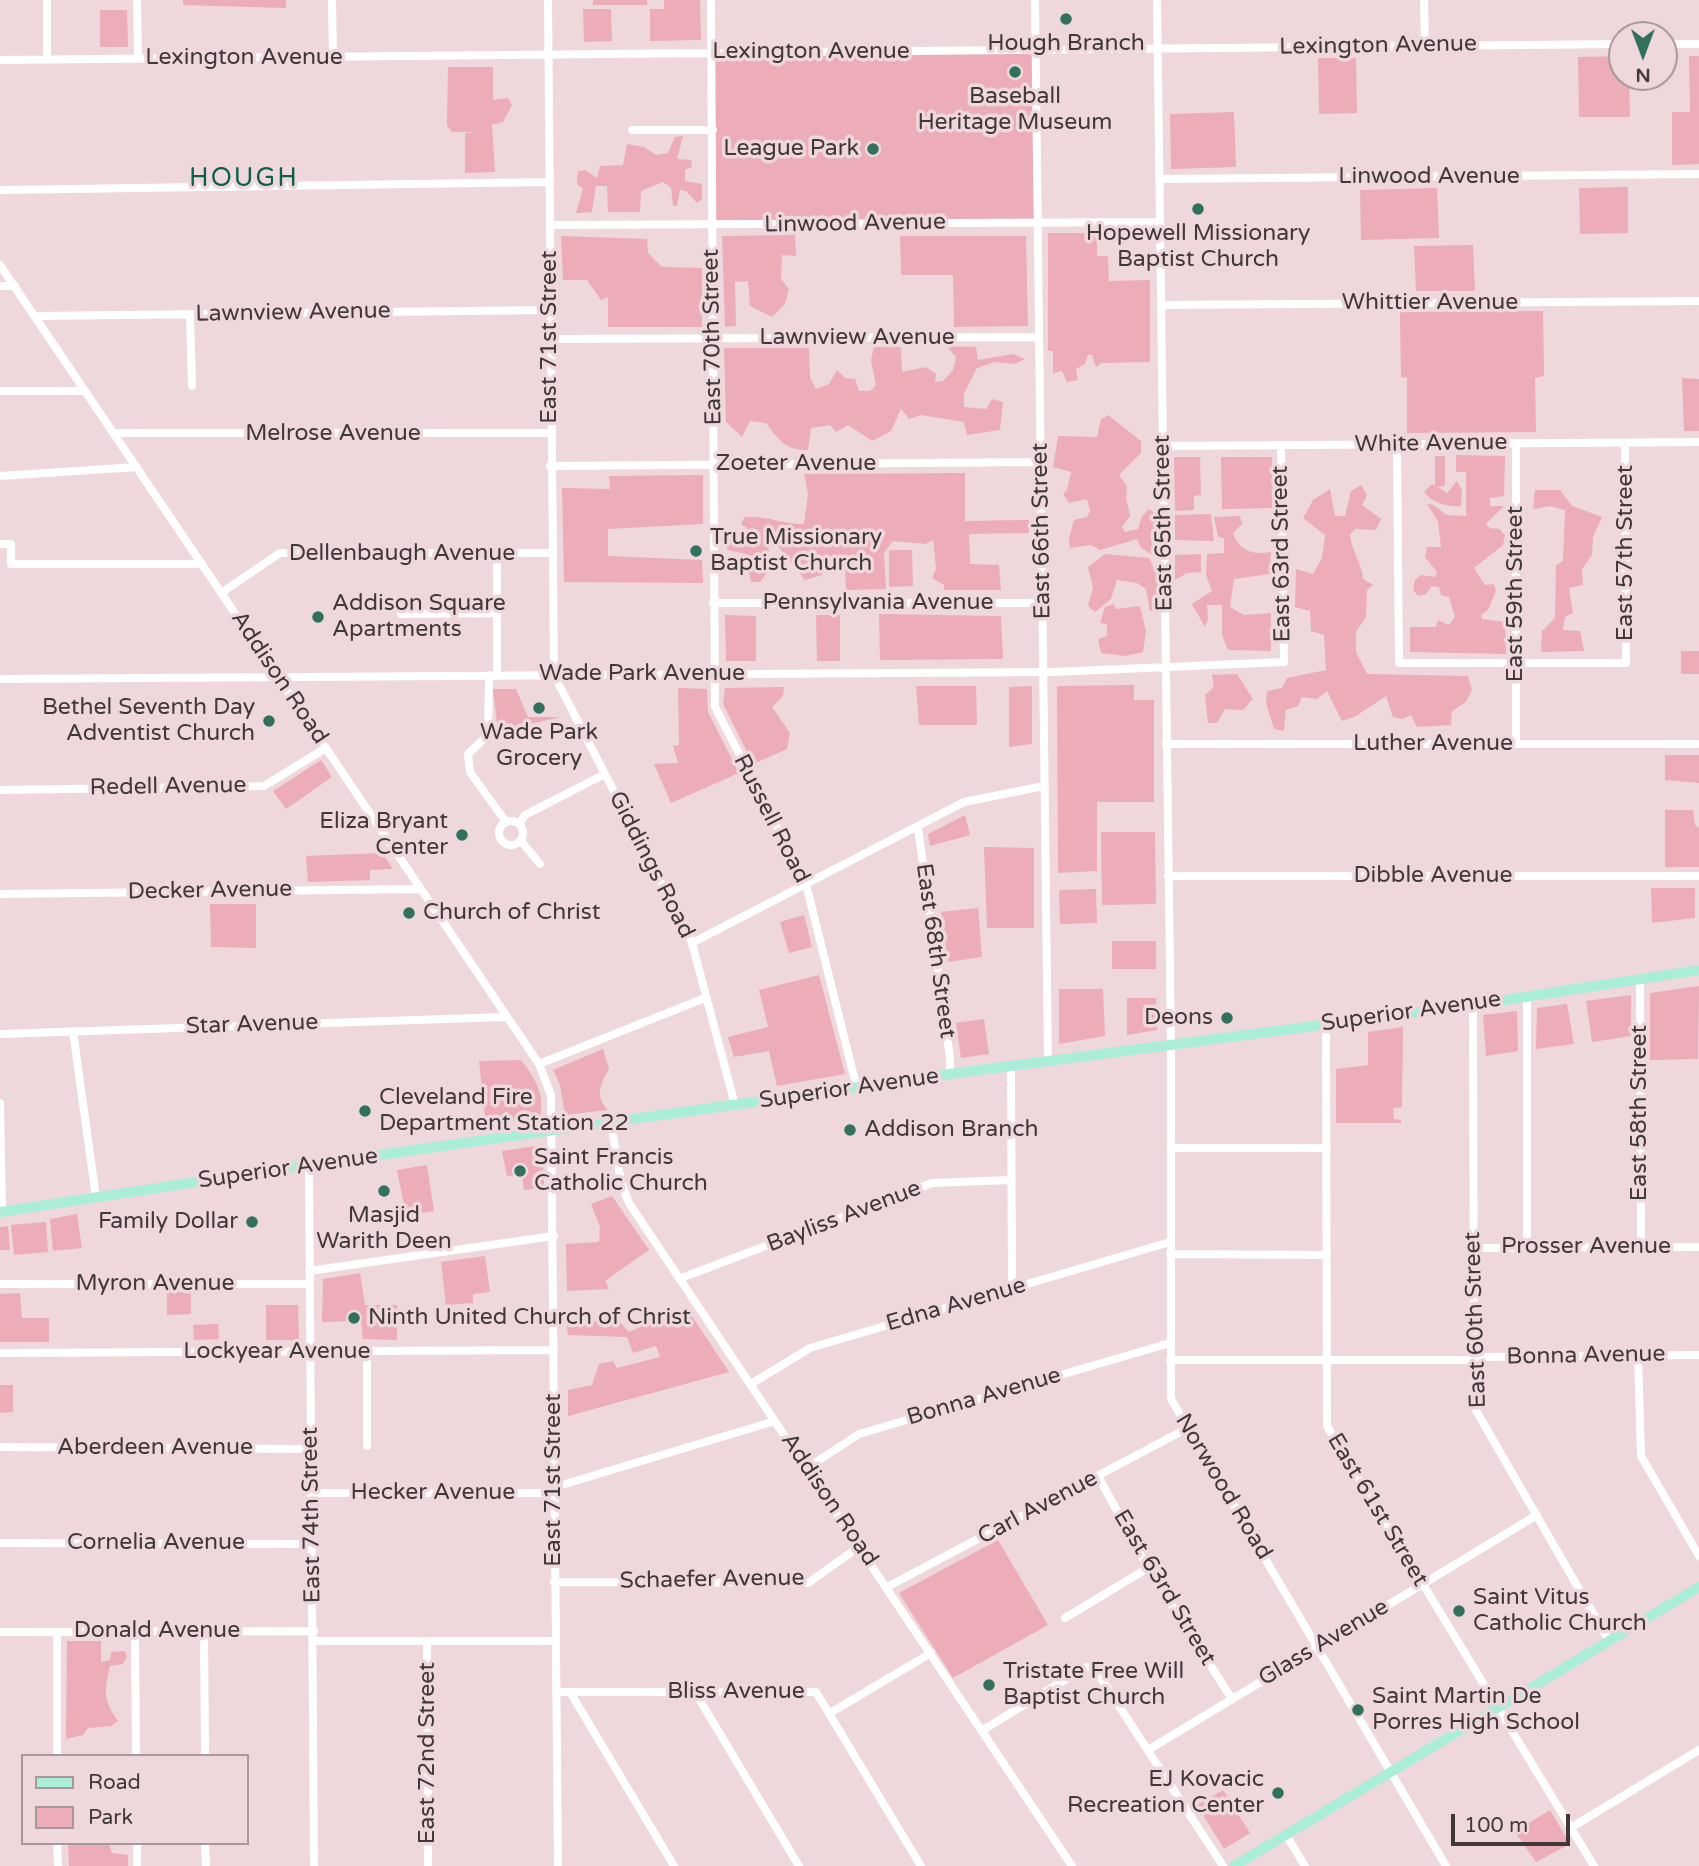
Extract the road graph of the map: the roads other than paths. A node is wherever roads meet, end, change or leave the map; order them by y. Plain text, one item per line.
1 (47, 0) edge
2 (138, 0) edge
3 (332, 0) edge
4 (548, 0) edge
5 (711, 0) edge
6 (1035, 0) edge
7 (1157, 0) edge
8 (1424, 0) edge
9 (1608, 44) edge
10 (1678, 44) edge
11 (1699, 44) edge
12 (1425, 46) junction
13 (1158, 49) junction
14 (1036, 50) junction
15 (711, 53) junction
16 (549, 55) junction
17 (332, 57) junction
18 (138, 58) junction
19 (47, 59) junction
20 (0, 60) edge
21 (632, 130) dead end
22 (713, 130) junction
23 (1699, 174) edge
24 (1160, 179) junction
25 (550, 182) junction
26 (0, 190) edge
27 (1160, 222) junction
28 (1038, 223) junction
29 (550, 225) junction
30 (712, 225) junction
31 (0, 265) edge
32 (0, 286) edge
33 (15, 286) junction
34 (1699, 300) edge
35 (1162, 305) junction
36 (549, 310) junction
37 (190, 314) junction
38 (37, 316) junction
39 (1039, 337) junction
40 (549, 339) junction
41 (712, 339) junction
42 (192, 386) dead end
43 (0, 391) edge
44 (84, 391) junction
45 (115, 433) junction
46 (551, 433) junction
47 (1699, 442) edge
48 (1516, 443) junction
49 (1397, 444) junction
50 (1625, 444) junction
51 (1163, 446) junction
52 (1281, 446) junction
53 (1041, 462) junction
54 (715, 464) junction
55 (551, 466) junction
56 (137, 467) junction
57 (0, 476) edge
58 (0, 544) edge
59 (497, 553) junction
60 (552, 553) junction
61 (202, 564) junction
62 (221, 593) junction
63 (713, 603) junction
64 (1042, 603) junction
65 (497, 613) junction
66 (401, 614) dead end
67 (1284, 662) joint
68 (1516, 664) junction
69 (1165, 667) junction
70 (1043, 671) junction
71 (715, 674) junction
72 (274, 675) junction
73 (493, 675) junction
74 (554, 675) junction
75 (0, 679) edge
76 (1166, 744) junction
77 (1516, 744) junction
78 (1699, 744) edge
79 (326, 748) junction
80 (605, 774) junction
81 (1044, 786) junction
82 (0, 790) edge
83 (506, 822) junction
84 (519, 824) junction
85 (918, 828) junction
86 (521, 841) junction
87 (540, 864) dead end
88 (1168, 876) junction
89 (1699, 876) edge
90 (806, 884) junction
91 (420, 889) junction
92 (0, 894) edge
93 (692, 943) junction
94 (1699, 970) edge
95 (1640, 979) junction
96 (1527, 996) junction
97 (705, 998) junction
98 (1473, 1004) junction
99 (505, 1017) junction
100 (1326, 1024) junction
101 (72, 1031) junction
102 (0, 1034) edge
103 (1171, 1045) junction
104 (1048, 1062) junction
105 (539, 1064) junction
106 (1011, 1068) junction
107 (950, 1074) junction
108 (857, 1089) junction
109 (551, 1094) joint
110 (0, 1104) edge
111 (734, 1105) junction
112 (611, 1124) junction
113 (552, 1131) junction
114 (1171, 1148) junction
115 (1327, 1148) junction
116 (309, 1165) junction
117 (1011, 1180) junction
118 (96, 1198) junction
119 (1, 1212) edge
120 (554, 1236) junction
121 (1170, 1242) junction
122 (1641, 1247) junction
123 (1699, 1247) edge
124 (1473, 1248) junction
125 (1527, 1248) junction
126 (1170, 1254) junction
127 (1327, 1255) junction
128 (309, 1271) junction
129 (681, 1278) junction
130 (0, 1284) edge
131 (309, 1284) junction
132 (1012, 1289) junction
133 (1170, 1343) junction
134 (554, 1350) junction
135 (367, 1351) junction
136 (309, 1352) junction
137 (0, 1353) edge
138 (1639, 1354) junction
139 (1699, 1354) edge
140 (1473, 1359) junction
141 (1170, 1360) junction
142 (1326, 1360) junction
143 (751, 1384) junction
144 (775, 1421) junction
145 (1188, 1428) junction
146 (368, 1446) dead end
147 (0, 1447) edge
148 (310, 1449) junction
149 (807, 1468) junction
150 (1098, 1476) junction
151 (555, 1490) junction
152 (310, 1493) junction
153 (1537, 1515) junction
154 (0, 1543) edge
155 (312, 1544) junction
156 (860, 1546) junction
157 (1699, 1556) edge
158 (1148, 1568) junction
159 (554, 1583) junction
160 (1421, 1585) junction
161 (887, 1587) junction
162 (1699, 1587) edge
163 (1065, 1618) dead end
164 (204, 1630) junction
165 (314, 1631) junction
166 (0, 1632) edge
167 (57, 1632) junction
168 (135, 1632) junction
169 (314, 1641) junction
170 (427, 1641) junction
171 (555, 1641) junction
172 (1609, 1641) junction
173 (1317, 1645) junction
174 (931, 1653) junction
175 (556, 1692) junction
176 (570, 1692) junction
177 (695, 1692) junction
178 (1232, 1699) junction
179 (1497, 1707) junction
180 (830, 1713) junction
181 (983, 1730) junction
182 (1148, 1750) junction
183 (1699, 1750) edge
184 (57, 1754) edge
185 (136, 1754) edge
186 (205, 1754) edge
187 (1391, 1772) junction
188 (1572, 1827) junction
189 (1286, 1835) junction
190 (57, 1845) edge
191 (137, 1845) edge
192 (205, 1845) edge
193 (58, 1866) edge
194 (137, 1866) edge
195 (206, 1866) edge
196 (314, 1866) edge
197 (428, 1866) edge
198 (558, 1866) edge
199 (674, 1866) edge
200 (799, 1866) edge
201 (921, 1866) edge
202 (1072, 1866) edge
203 (1223, 1866) edge
204 (1234, 1866) edge
205 (1305, 1866) edge
206 (1446, 1866) edge
207 (1594, 1866) edge

1 - 19 street
2 - 18 street
3 - 17 street
4 - 16 street, East 71st Street
5 - 15 street, East 70th Street
6 - 14 street, East 66th Street
7 - 13 street, East 65th Street
8 - 12 street
9 - 12 street, Lexington Avenue
10 - 11 street
12 - 13 street, Lexington Avenue
13 - 14 street, Lexington Avenue
13 - 24 street, East 65th Street
14 - 15 street, Lexington Avenue
14 - 28 street, East 66th Street
15 - 16 street, Lexington Avenue
15 - 22 street, East 70th Street
16 - 17 street, Lexington Avenue
16 - 25 street, East 71st Street
17 - 18 street, Lexington Avenue
18 - 19 street, Lexington Avenue
19 - 20 street, Lexington Avenue
21 - 22 street
22 - 30 street, East 70th Street
23 - 24 street, Linwood Avenue
24 - 27 street, East 65th Street
25 - 26 street
25 - 29 street, East 71st Street
27 - 28 street, Linwood Avenue
27 - 35 street, East 65th Street
28 - 30 street, Linwood Avenue
28 - 39 street, East 66th Street
29 - 30 street, Linwood Avenue
29 - 36 street, East 71st Street
30 - 41 street, East 70th Street
31 - 33 street, Addison Road
32 - 33 street
33 - 38 street, Addison Road
34 - 35 street, Whittier Avenue
35 - 51 street, East 65th Street
36 - 37 street, Lawnview Avenue
36 - 40 street, East 71st Street
37 - 38 street, Lawnview Avenue
37 - 42 street
38 - 44 street, Addison Road
39 - 41 street, Lawnview Avenue
39 - 53 street, East 66th Street
40 - 41 street, Lawnview Avenue
40 - 46 street, East 71st Street
41 - 54 street, East 70th Street
43 - 44 street
44 - 45 street, Addison Road
45 - 46 street, Melrose Avenue
45 - 56 street, Addison Road
46 - 55 street, East 71st Street
47 - 50 street, White Avenue
48 - 49 street, White Avenue
48 - 50 street, White Avenue
48 - 68 street, East 59th Street
49 - 52 street, White Avenue
49 - 68 street
50 - 68 street, East 57th Street
51 - 52 street, White Avenue
51 - 69 street, East 65th Street
52 - 67 street, East 63rd Street
53 - 54 street, Zoeter Avenue
53 - 64 street, East 66th Street
54 - 55 street, Zoeter Avenue
54 - 63 street, East 70th Street
55 - 60 street, East 71st Street
56 - 57 street
56 - 61 street, Addison Road
58 - 61 street
59 - 60 street, Dellenbaugh Avenue
59 - 62 street, Dellenbaugh Avenue
59 - 65 street
60 - 74 street, East 71st Street
61 - 62 street, Addison Road
62 - 72 street, Addison Road
63 - 64 street, Pennsylvania Avenue
63 - 71 street, East 70th Street
64 - 70 street, East 66th Street
65 - 66 street
65 - 73 street
67 - 69 street, Wade Park Avenue
68 - 77 street, East 59th Street
69 - 70 street, Wade Park Avenue
69 - 76 street, East 65th Street
70 - 71 street, Wade Park Avenue
70 - 81 street, East 66th Street
71 - 74 street, Wade Park Avenue
71 - 90 street, Russell Road
72 - 73 street, Wade Park Avenue
72 - 75 street, Wade Park Avenue
72 - 79 street, Addison Road
73 - 74 street, Wade Park Avenue
73 - 83 street
74 - 80 street, Giddings Road
76 - 77 street, Luther Avenue
76 - 88 street, East 65th Street
77 - 78 street, Luther Avenue
79 - 82 street, Redell Avenue
79 - 91 street, Addison Road
80 - 84 street
80 - 93 street, Giddings Road
81 - 85 street
81 - 104 street, East 66th Street
83 - 84 street
83 - 86 street
84 - 86 street
85 - 90 street
85 - 107 street, East 68th Street
86 - 87 street
88 - 89 street, Dibble Avenue
88 - 103 street, East 65th Street
90 - 93 street
90 - 108 street, Russell Road
91 - 92 street, Decker Avenue
91 - 99 street, Addison Road
93 - 97 street, Giddings Road
94 - 95 main road, Superior Avenue
95 - 96 main road, Superior Avenue
95 - 122 street, East 58th Street
96 - 98 main road, Superior Avenue
96 - 125 street
97 - 105 street
97 - 111 street, Giddings Road
98 - 100 main road, Superior Avenue
98 - 124 street, East 60th Street
99 - 101 street, Star Avenue
99 - 105 street, Addison Road
100 - 103 main road, Superior Avenue
100 - 115 street, East 61st Street
101 - 102 street, Star Avenue
101 - 118 street
103 - 104 main road, Superior Avenue
103 - 114 street, Norwood Road
104 - 106 main road, Superior Avenue
105 - 109 street, Addison Road
106 - 107 main road, Superior Avenue
106 - 117 street
107 - 108 main road, Superior Avenue
108 - 111 main road, Superior Avenue
109 - 113 street, East 71st Street
110 - 119 street
111 - 112 main road, Superior Avenue
112 - 113 main road, Superior Avenue
112 - 129 street, Addison Road
113 - 116 main road, Superior Avenue
113 - 120 street, East 71st Street
114 - 115 street
114 - 121 street, Norwood Road
115 - 127 street, East 61st Street
116 - 118 main road, Superior Avenue
116 - 128 street, East 74th Street
117 - 129 street, Bayliss Avenue
117 - 132 street
118 - 119 main road, Superior Avenue
120 - 128 street
120 - 134 street, East 71st Street
121 - 126 street, Norwood Road
121 - 132 street, Edna Avenue
122 - 123 street, Prosser Avenue
122 - 125 street, Prosser Avenue
124 - 125 street, Prosser Avenue
124 - 140 street, East 60th Street
126 - 127 street
126 - 133 street, Norwood Road
127 - 142 street, East 61st Street
128 - 131 street, East 74th Street
129 - 143 street, Addison Road
130 - 131 street, Myron Avenue
131 - 136 street, East 74th Street
132 - 143 street, Edna Avenue
133 - 141 street, Norwood Road
133 - 149 street, Bonna Avenue
134 - 135 street, Lockyear Avenue
134 - 151 street, East 71st Street
135 - 136 street, Lockyear Avenue
135 - 146 street
136 - 137 street, Lockyear Avenue
136 - 148 street, East 74th Street
138 - 139 street, Bonna Avenue
138 - 140 street, Bonna Avenue
138 - 157 street
140 - 142 street, Bonna Avenue
140 - 153 street, East 60th Street
141 - 142 street, Bonna Avenue
141 - 145 street, Norwood Road
142 - 160 street, East 61st Street
143 - 144 street, Addison Road
144 - 149 street, Addison Road
144 - 151 street, Hecker Avenue
145 - 150 street, Carl Avenue
145 - 173 street, Norwood Road
147 - 148 street, Aberdeen Avenue
148 - 152 street, East 74th Street
149 - 156 street, Addison Road
150 - 158 street, East 63rd Street
150 - 161 street, Carl Avenue
151 - 152 street, Hecker Avenue
151 - 159 street, East 71st Street
152 - 155 street, East 74th Street
153 - 160 street, Glass Avenue
153 - 172 street, East 60th Street
154 - 155 street, Cornelia Avenue
155 - 165 street, East 74th Street
156 - 159 street, Schaefer Avenue
156 - 161 street, Addison Road
158 - 163 street
158 - 178 street, East 63rd Street
159 - 171 street, East 71st Street
160 - 173 street, Glass Avenue
160 - 179 street, East 61st Street
161 - 174 street, Addison Road
162 - 172 main road
164 - 165 street, Donald Avenue
164 - 168 street, Donald Avenue
164 - 186 street
165 - 169 street, East 74th Street
166 - 167 street, Donald Avenue
167 - 168 street, Donald Avenue
167 - 184 street
168 - 185 street
169 - 170 street
169 - 196 street, East 74th Street
170 - 171 street
170 - 197 street, East 72nd Street
171 - 175 street, East 71st Street
172 - 179 main road
173 - 178 street, Glass Avenue
173 - 187 street, Norwood Road
174 - 180 street, Bliss Avenue
174 - 181 street, Addison Road
175 - 176 street, Bliss Avenue
175 - 198 street, East 71st Street
176 - 177 street, Bliss Avenue
176 - 199 street
177 - 180 street, Bliss Avenue
177 - 200 street
178 - 182 street, Glass Avenue
179 - 187 main road
179 - 188 street, East 61st Street
180 - 201 street
181 - 182 street
181 - 202 street, Addison Road
182 - 203 street
183 - 188 street
187 - 189 main road
187 - 206 street, Norwood Road
188 - 207 street, East 61st Street
189 - 204 main road
189 - 205 street
190 - 193 street
191 - 194 street
192 - 195 street

